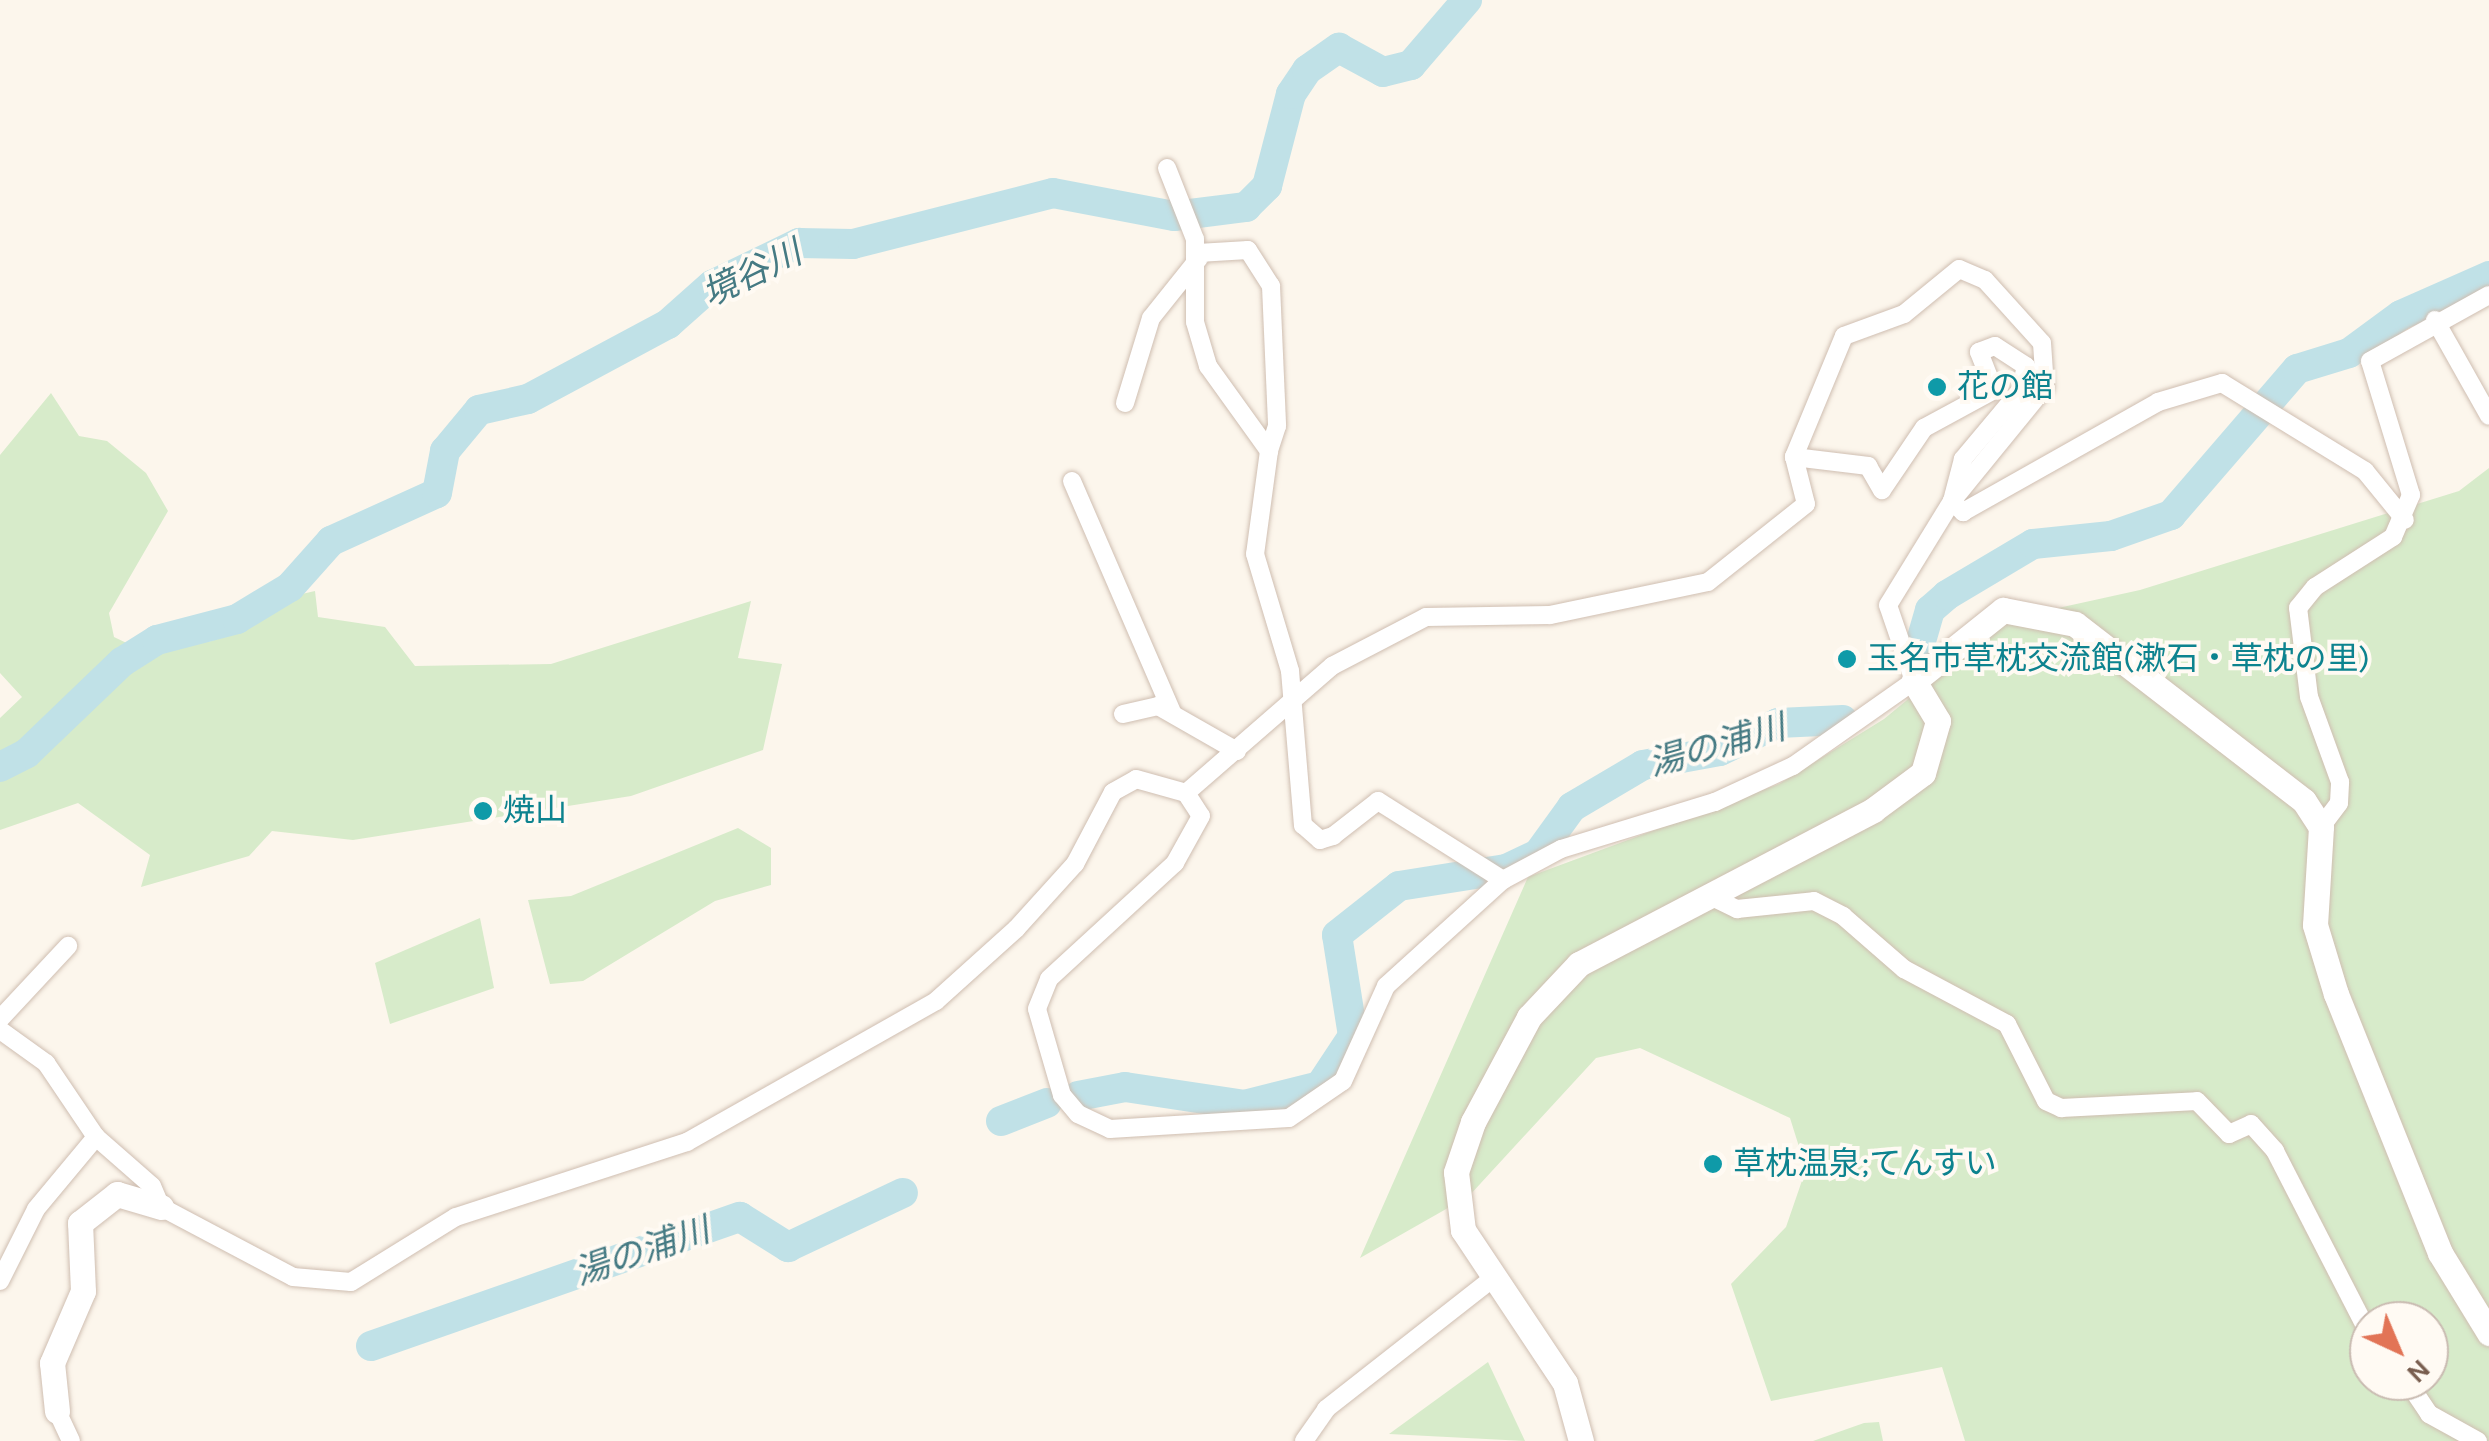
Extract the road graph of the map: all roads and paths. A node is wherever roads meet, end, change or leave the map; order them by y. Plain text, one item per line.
1 (1166, 168) dead end
2 (1198, 255) junction
3 (2489, 295) edge
4 (2436, 320) junction
5 (1126, 403) dead end
6 (2489, 416) edge
7 (1270, 451) junction
8 (1794, 457) junction
9 (1072, 481) dead end
10 (1952, 501) junction
11 (2405, 520) junction
12 (1914, 681) junction
13 (1290, 710) junction
14 (1172, 712) junction
15 (1123, 714) dead end
16 (1237, 751) junction
17 (1186, 793) junction
18 (2321, 827) junction
19 (1497, 873) junction
20 (1712, 897) junction
21 (68, 946) dead end
22 (0, 1018) edge
23 (0, 1030) edge
24 (96, 1137) junction
25 (161, 1207) junction
26 (1492, 1279) junction
27 (0, 1280) edge
28 (2458, 1288) junction
29 (2352, 1301) edge
30 (2489, 1306) edge
31 (2489, 1334) edge
32 (2420, 1401) edge
33 (57, 1411) joint
34 (71, 1441) edge
35 (1304, 1441) edge
36 (1581, 1441) edge
37 (2478, 1441) edge

1 - 2 street
2 - 5 street
2 - 7 street
2 - 7 street
3 - 4 street
4 - 6 street
4 - 11 street
7 - 13 street
8 - 10 street
8 - 10 street
8 - 13 street
9 - 14 street
10 - 11 street
10 - 12 street
11 - 18 street
12 - 18 street
12 - 19 street
12 - 20 street
13 - 16 street
13 - 19 street
14 - 15 street
14 - 16 street
16 - 17 street
17 - 19 street
17 - 25 street
18 - 28 street
20 - 26 street
20 - 29 street
21 - 22 street
23 - 24 street
24 - 25 street
24 - 27 street
25 - 33 street
26 - 35 street
26 - 36 street
28 - 30 street
28 - 31 street
32 - 37 street
33 - 34 street

